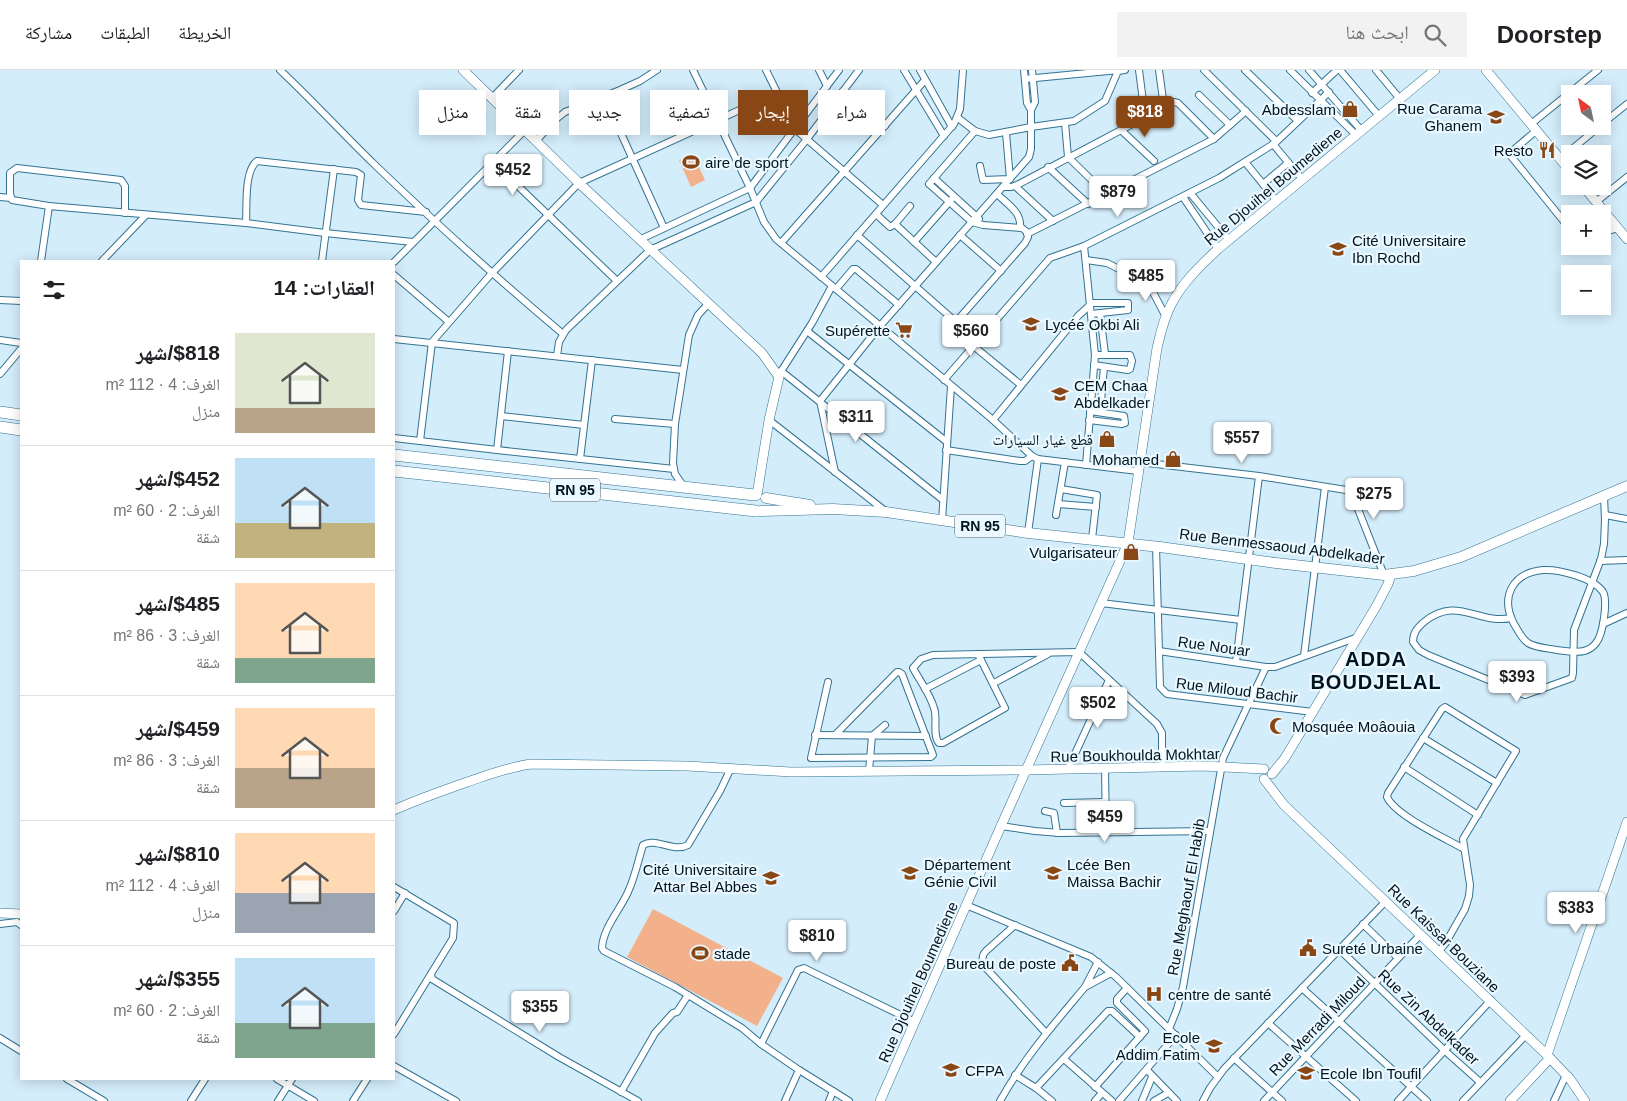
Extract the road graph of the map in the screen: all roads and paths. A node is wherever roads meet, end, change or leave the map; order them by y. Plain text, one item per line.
1 (280, 70) edge
2 (463, 70) edge
3 (519, 70) edge
4 (657, 70) edge
5 (693, 70) edge
6 (766, 70) edge
7 (819, 70) edge
8 (838, 70) edge
9 (859, 70) edge
10 (904, 70) edge
11 (920, 70) edge
12 (963, 70) edge
13 (1024, 70) edge
14 (1032, 70) edge
15 (1118, 70) edge
16 (1125, 70) edge
17 (1139, 70) edge
18 (1159, 70) edge
19 (1204, 70) edge
20 (1245, 70) edge
21 (1290, 70) edge
22 (1309, 70) edge
23 (1336, 70) edge
24 (1340, 70) edge
25 (1435, 70) edge
26 (1486, 70) edge
27 (1598, 70) edge
28 (1097, 71) edge
29 (1379, 71) edge
30 (1072, 73) edge
31 (1033, 79) junction
32 (925, 80) junction
33 (1025, 80) junction
34 (1322, 84) junction
35 (826, 86) junction
36 (618, 90) edge
37 (703, 90) edge
38 (776, 90) edge
39 (844, 90) edge
40 (916, 90) junction
41 (1329, 92) junction
42 (1312, 93) junction
43 (1199, 94) dead end
44 (492, 98) junction
45 (1400, 99) junction
46 (1320, 101) junction
47 (496, 102) edge
48 (1627, 104) edge
49 (1164, 107) junction
50 (1031, 110) junction
51 (569, 111) edge
52 (808, 111) edge
53 (1246, 111) junction
54 (1379, 116) junction
55 (1145, 117) junction
56 (1611, 117) edge
57 (958, 118) junction
58 (1298, 121) junction
59 (1066, 123) junction
60 (818, 124) edge
61 (885, 125) edge
62 (1230, 126) junction
63 (952, 127) junction
64 (1031, 127) junction
65 (1534, 127) junction
66 (1121, 130) junction
67 (975, 131) junction
68 (1006, 132) junction
69 (1359, 133) junction
70 (520, 135) edge
71 (530, 135) edge
72 (622, 135) edge
73 (685, 135) edge
74 (724, 135) edge
75 (790, 135) edge
76 (802, 135) edge
77 (876, 135) edge
78 (1589, 135) edge
79 (944, 136) junction
80 (807, 139) junction
81 (1214, 139) junction
82 (536, 141) junction
83 (1274, 143) junction
84 (1068, 157) junction
85 (633, 159) junction
86 (1560, 159) joint
87 (1154, 161) dead end
88 (493, 162) junction
89 (1245, 162) junction
90 (1288, 163) junction
91 (980, 166) dead end
92 (1048, 167) junction
93 (334, 170) junction
94 (845, 172) junction
95 (1627, 176) edge
96 (934, 178) junction
97 (1010, 179) junction
98 (1302, 180) junction
99 (579, 183) junction
100 (1263, 184) junction
101 (1003, 186) junction
102 (1015, 186) junction
103 (750, 188) junction
104 (996, 194) junction
105 (1191, 194) junction
106 (1107, 195) junction
107 (1590, 195) edge
108 (954, 196) junction
109 (0, 197) edge
110 (1183, 197) junction
111 (11, 198) junction
112 (1276, 200) junction
113 (756, 202) junction
114 (949, 202) junction
115 (1596, 202) junction
116 (1088, 204) junction
117 (883, 205) junction
118 (49, 206) junction
119 (910, 206) dead end
120 (426, 212) junction
121 (125, 213) junction
122 (547, 214) junction
123 (876, 214) junction
124 (146, 215) junction
125 (977, 216) junction
126 (1561, 218) edge
127 (435, 220) junction
128 (1053, 221) junction
129 (972, 222) junction
130 (246, 223) junction
131 (895, 224) junction
132 (983, 225) junction
133 (664, 228) junction
134 (1020, 228) junction
135 (325, 233) junction
136 (1611, 233) edge
137 (1624, 233) edge
138 (1027, 234) junction
139 (857, 235) junction
140 (960, 235) junction
141 (639, 240) junction
142 (1229, 240) junction
143 (413, 242) junction
144 (914, 242) junction
145 (781, 243) junction
146 (1084, 246) junction
147 (1218, 249) junction
148 (650, 250) junction
149 (41, 260) edge
150 (103, 260) edge
151 (322, 260) edge
152 (1086, 260) junction
153 (395, 261) edge
154 (936, 262) junction
155 (1001, 271) junction
156 (492, 273) junction
157 (395, 277) edge
158 (821, 277) junction
159 (616, 281) junction
160 (916, 286) junction
161 (834, 288) junction
162 (0, 300) edge
163 (20, 301) edge
164 (708, 304) junction
165 (1090, 304) junction
166 (899, 305) junction
167 (1100, 313) junction
168 (1091, 314) junction
169 (1166, 316) junction
170 (449, 322) junction
171 (956, 322) junction
172 (880, 326) junction
173 (807, 331) junction
174 (563, 334) junction
175 (395, 339) edge
176 (0, 340) edge
177 (432, 342) junction
178 (20, 343) edge
179 (974, 346) junction
180 (20, 350) edge
181 (508, 351) junction
182 (1105, 354) junction
183 (1095, 355) junction
184 (557, 356) junction
185 (592, 360) junction
186 (848, 364) junction
187 (1094, 365) junction
188 (1104, 367) junction
189 (683, 370) junction
190 (0, 374) edge
191 (780, 374) junction
192 (944, 380) junction
193 (1021, 385) junction
194 (951, 386) junction
195 (820, 401) junction
196 (1090, 411) junction
197 (0, 412) edge
198 (1100, 412) junction
199 (20, 414) edge
200 (501, 416) junction
201 (615, 419) dead end
202 (769, 420) junction
203 (993, 420) junction
204 (1089, 420) junction
205 (675, 424) junction
206 (584, 425) junction
207 (0, 427) edge
208 (20, 430) edge
209 (395, 438) edge
210 (420, 441) junction
211 (947, 442) junction
212 (497, 450) junction
213 (946, 450) junction
214 (395, 455) edge
215 (1035, 458) junction
216 (580, 459) junction
217 (1064, 462) junction
218 (1086, 465) junction
219 (1139, 467) junction
220 (674, 468) junction
221 (395, 471) edge
222 (835, 472) junction
223 (1259, 476) junction
224 (1627, 486) edge
225 (1325, 487) junction
226 (685, 488) junction
227 (1061, 489) junction
228 (760, 496) junction
229 (1604, 496) junction
230 (943, 500) junction
231 (1058, 504) junction
232 (1096, 507) junction
233 (833, 510) junction
234 (758, 511) junction
235 (886, 512) junction
236 (1056, 515) dead end
237 (1605, 515) junction
238 (1627, 519) edge
239 (942, 521) junction
240 (1028, 533) junction
241 (1092, 539) junction
242 (1128, 543) junction
243 (1156, 546) junction
244 (1248, 559) junction
245 (1627, 560) edge
246 (1600, 561) junction
247 (1315, 567) junction
248 (1387, 574) junction
249 (1592, 582) junction
250 (1101, 602) junction
251 (1158, 610) junction
252 (1627, 613) edge
253 (1511, 618) junction
254 (1241, 620) junction
255 (1603, 624) junction
256 (1358, 637) junction
257 (1158, 651) junction
258 (1573, 651) junction
259 (1079, 652) junction
260 (1050, 653) junction
261 (1304, 656) junction
262 (980, 657) junction
263 (1236, 662) junction
264 (1266, 667) junction
265 (1109, 680) junction
266 (828, 682) dead end
267 (994, 683) junction
268 (925, 690) junction
269 (1249, 704) junction
270 (1313, 712) junction
271 (885, 724) dead end
272 (815, 735) junction
273 (835, 735) junction
274 (872, 736) junction
275 (926, 736) junction
276 (1423, 738) junction
277 (871, 758) junction
278 (1221, 767) junction
279 (731, 768) junction
280 (1105, 768) junction
281 (1162, 768) junction
282 (1404, 768) junction
283 (1068, 769) junction
284 (1026, 770) junction
285 (869, 771) junction
286 (1267, 774) junction
287 (1496, 783) junction
288 (1105, 802) junction
289 (1064, 803) dead end
290 (395, 810) edge
291 (1045, 811) dead end
292 (1478, 814) junction
293 (1627, 822) edge
294 (1001, 826) junction
295 (1210, 830) junction
296 (1057, 833) junction
297 (1106, 833) junction
298 (1464, 849) junction
299 (395, 888) edge
300 (405, 893) junction
301 (1386, 901) junction
302 (966, 905) junction
303 (395, 909) edge
304 (0, 913) edge
305 (20, 914) edge
306 (0, 924) edge
307 (20, 924) edge
308 (1363, 924) junction
309 (1015, 925) junction
310 (1421, 934) junction
311 (1339, 949) junction
312 (1439, 951) junction
313 (1398, 958) junction
314 (1098, 962) junction
315 (1111, 973) junction
316 (431, 974) junction
317 (1375, 984) junction
318 (1085, 987) junction
319 (1127, 988) junction
320 (1302, 988) junction
321 (688, 995) junction
322 (1490, 1000) junction
323 (1338, 1021) junction
324 (915, 1022) junction
325 (1268, 1023) junction
326 (1169, 1029) junction
327 (395, 1032) edge
328 (1046, 1033) junction
329 (1526, 1035) junction
330 (1176, 1036) junction
331 (0, 1038) edge
332 (1140, 1038) junction
333 (761, 1044) junction
334 (20, 1050) edge
335 (1444, 1050) junction
336 (1306, 1056) junction
337 (1548, 1056) junction
338 (1234, 1058) junction
339 (1064, 1059) junction
340 (395, 1067) edge
341 (799, 1070) junction
342 (1147, 1070) junction
343 (1015, 1075) junction
344 (1566, 1075) junction
345 (1217, 1076) junction
346 (1152, 1077) junction
347 (69, 1080) edge
348 (204, 1080) edge
349 (279, 1080) edge
350 (291, 1080) edge
351 (365, 1080) edge
352 (1480, 1082) junction
353 (288, 1085) junction
354 (1095, 1087) junction
355 (1411, 1087) junction
356 (1036, 1088) junction
357 (834, 1091) junction
358 (621, 1092) junction
359 (1272, 1092) junction
360 (1102, 1093) junction
361 (1168, 1093) junction
362 (104, 1101) edge
363 (191, 1101) edge
364 (278, 1101) edge
365 (314, 1101) edge
366 (353, 1101) edge
367 (456, 1101) edge
368 (638, 1101) edge
369 (785, 1101) edge
370 (829, 1101) edge
371 (849, 1101) edge
372 (880, 1101) edge
373 (1000, 1101) edge
374 (1052, 1101) edge
375 (1094, 1101) edge
376 (1112, 1101) edge
377 (1119, 1101) edge
378 (1142, 1101) edge
379 (1154, 1101) edge
380 (1176, 1101) edge
381 (1204, 1101) edge
382 (1264, 1101) edge
383 (1282, 1101) edge
384 (1356, 1101) edge
385 (1398, 1101) edge
386 (1427, 1101) edge
387 (1463, 1101) edge
388 (1510, 1101) edge
389 (1554, 1101) edge
390 (1585, 1101) edge

1 - 120 street
2 - 44 main road
3 - 44 street
4 - 36 street
5 - 37 street
6 - 38 street
7 - 35 street
8 - 35 street
9 - 39 street
10 - 40 street
11 - 32 street
12 - 57 street
13 - 33 street
14 - 31 street
15 - 16 street
15 - 28 street
15 - 59 street
17 - 55 street
18 - 49 street
19 - 53 street
20 - 58 street
21 - 42 street
22 - 34 street
23 - 34 street
24 - 54 street
25 - 45 main road, Rue Djouihel Boumediene
26 - 65 main road
27 - 65 street
28 - 30 street
29 - 45 street
30 - 31 street
31 - 33 street
31 - 50 street
32 - 40 street
32 - 63 street
33 - 50 street
34 - 41 street
34 - 42 street
35 - 52 street
40 - 61 street
40 - 79 street
41 - 46 street
41 - 69 street
42 - 46 street
43 - 62 street
44 - 47 main road
45 - 54 main road, Rue Djouihel Boumediene
46 - 58 street
46 - 69 street
48 - 56 street
49 - 55 street
49 - 81 street
50 - 64 street
51 - 82 street
53 - 62 street
53 - 83 street
54 - 69 main road, Rue Djouihel Boumediene
55 - 66 street
57 - 63 street
57 - 67 street
58 - 83 street
59 - 64 street
59 - 84 street
60 - 80 street
62 - 81 street
63 - 79 street
64 - 68 street
64 - 97 street
65 - 86 main road
65 - 126 street
66 - 84 street
66 - 87 street
67 - 68 street
67 - 96 street
68 - 97 street
69 - 98 main road, Rue Djouihel Boumediene
70 - 88 street
71 - 82 main road
72 - 85 street
73 - 85 street
74 - 103 street
75 - 103 street
76 - 80 street
77 - 94 street
78 - 86 street
79 - 117 street
80 - 94 street
80 - 113 street
81 - 106 street
82 - 99 main road
83 - 89 street
83 - 90 street
84 - 92 street
84 - 106 street
85 - 99 street
85 - 133 street
88 - 122 street
88 - 127 street
89 - 100 street
89 - 105 street
90 - 98 street
90 - 100 street
91 - 97 street
92 - 102 street
92 - 116 street
93 - 120 street
93 - 130 street
93 - 135 street
94 - 117 street
94 - 145 street
95 - 115 street
96 - 108 street
96 - 114 street
97 - 101 street
98 - 112 main road, Rue Djouihel Boumediene
99 - 122 street
99 - 141 main road
100 - 112 street
101 - 102 street
101 - 104 street
102 - 128 street
103 - 113 street
103 - 133 street
104 - 125 street
104 - 134 street
105 - 110 street
105 - 142 street
106 - 116 street
107 - 115 main road
108 - 114 street
108 - 125 street
109 - 111 street
110 - 146 street
110 - 147 street
111 - 118 street
111 - 121 street
112 - 142 main road, Rue Djouihel Boumediene
113 - 145 street
113 - 148 street
114 - 129 street
114 - 144 street
115 - 137 main road
116 - 128 street
117 - 123 street
118 - 121 street
118 - 149 street
119 - 131 street
120 - 127 street
121 - 124 street
122 - 156 street
122 - 159 street
123 - 131 street
123 - 139 street
124 - 130 street
124 - 150 street
125 - 129 street
125 - 132 street
127 - 143 street
127 - 156 street
128 - 138 street
129 - 132 street
129 - 140 street
130 - 135 street
131 - 144 street
132 - 134 street
133 - 141 street
134 - 138 street
135 - 143 street
135 - 151 street
136 - 137 street
138 - 155 street
139 - 158 street
139 - 160 street
140 - 154 street
140 - 155 street
141 - 148 main road
142 - 147 main road, Rue Djouihel Boumediene
143 - 153 street
144 - 154 street
145 - 158 street
146 - 152 street
146 - 179 street
147 - 169 main road, Rue Djouihel Boumediene
148 - 159 street
148 - 164 main road
152 - 165 street
152 - 169 street
154 - 160 street
155 - 171 street
156 - 170 street
156 - 174 street
157 - 170 street
158 - 161 street
159 - 174 street
160 - 166 street
160 - 171 street
161 - 166 street
161 - 172 street
161 - 173 street
162 - 163 street
164 - 189 street
164 - 191 main road
165 - 167 street
165 - 168 street
165 - 193 street
166 - 172 street
167 - 168 street
167 - 182 street
168 - 183 street
169 - 219 main road, Rue Djouihel Boumediene
170 - 177 street
171 - 179 street
172 - 186 street
172 - 192 street
173 - 186 street
173 - 191 street
174 - 184 street
175 - 177 street
176 - 178 street
177 - 181 street
177 - 210 street
179 - 192 street
179 - 193 street
180 - 190 street
181 - 184 street
181 - 200 street
182 - 183 street
182 - 188 street
183 - 187 street
184 - 185 street
185 - 189 street
185 - 206 street
186 - 195 street
186 - 211 street
187 - 188 street
187 - 196 street
188 - 198 street
189 - 205 street
191 - 195 street
191 - 202 main road
192 - 194 street
193 - 203 street
194 - 203 street
194 - 211 street
195 - 222 street
195 - 230 street
196 - 198 street
196 - 204 street
197 - 199 highway
198 - 204 street
200 - 206 street
200 - 212 street
201 - 205 street
202 - 222 street
202 - 228 main road
203 - 215 street
204 - 218 street
205 - 220 street
206 - 216 street
207 - 208 highway
209 - 210 street
210 - 212 street
211 - 213 street
212 - 216 street
213 - 215 street
213 - 230 street
214 - 226 highway, RN 95
215 - 217 street
215 - 240 street
216 - 220 street
217 - 218 street
217 - 227 street
218 - 219 street
219 - 223 street
219 - 242 main road, Rue Djouihel Boumediene
220 - 226 street
221 - 234 highway, RN 95
222 - 235 street
223 - 225 street
223 - 244 street
224 - 229 main road, Rue Benmessaoud Abdelkader
225 - 247 street
225 - 248 street
226 - 228 highway, RN 95
227 - 231 street
227 - 232 street
228 - 233 main road, RN 95
228 - 234 main road
228 - 234 main road
229 - 237 street
229 - 248 main road, Rue Benmessaoud Abdelkader
230 - 239 street
231 - 232 street
231 - 236 street
232 - 241 street
233 - 234 main road, RN 95
233 - 235 main road, RN 95
235 - 239 main road, RN 95
237 - 238 street
237 - 246 street
239 - 240 main road, RN 95
240 - 241 main road, RN 95
241 - 242 main road, RN 95
242 - 243 main road, Rue Benmessaoud Abdelkader
242 - 250 main road, Rue Djouihel Boumediene
243 - 244 main road, Rue Benmessaoud Abdelkader
243 - 251 street
244 - 247 main road, Rue Benmessaoud Abdelkader
244 - 254 street
245 - 246 street
246 - 249 street
247 - 248 main road, Rue Benmessaoud Abdelkader
247 - 261 street
248 - 256 main road
249 - 253 street
249 - 255 street
249 - 258 street
250 - 251 street
250 - 259 main road, Rue Djouihel Boumediene
251 - 254 street
251 - 257 street
252 - 255 street
253 - 258 street
253 - 258 street
254 - 263 street
255 - 258 street
256 - 261 street
256 - 270 main road
257 - 263 street, Rue Nouar
257 - 269 street, Rue Miloud Bachir
259 - 260 street
259 - 265 street
259 - 284 main road, Rue Djouihel Boumediene
260 - 262 street
260 - 267 street
261 - 264 street
262 - 267 street
262 - 268 street
262 - 268 street
263 - 264 street, Rue Nouar
264 - 269 street, Rue Meghaouf El Habib
265 - 281 street
265 - 283 street
266 - 272 street
267 - 268 street
269 - 270 street, Rue Miloud Bachir
269 - 278 street, Rue Meghaouf El Habib
270 - 286 main road
271 - 274 street
272 - 273 street
272 - 277 street
273 - 274 street
273 - 275 street
274 - 275 street
274 - 277 street
275 - 277 street
276 - 282 street
276 - 287 street
276 - 287 street
277 - 285 street
278 - 281 main road, Rue Boukhoulda Mokhtar
278 - 286 main road, Rue Boukhoulda Mokhtar
278 - 295 street, Rue Meghaouf El Habib
279 - 285 main road, Rue Boukhoulda Mokhtar
279 - 290 main road, Rue Boukhoulda Mokhtar
279 - 321 street
280 - 281 main road, Rue Boukhoulda Mokhtar
280 - 283 main road, Rue Boukhoulda Mokhtar
280 - 288 street
282 - 292 street
282 - 298 street
283 - 284 main road, Rue Boukhoulda Mokhtar
284 - 285 main road, Rue Boukhoulda Mokhtar
284 - 294 main road, Rue Djouihel Boumediene
286 - 301 main road, Rue Kaissar Bouziane
287 - 292 street
288 - 289 street
288 - 297 street
291 - 296 street
292 - 298 street
293 - 337 main road
294 - 296 street
294 - 302 main road, Rue Djouihel Boumediene
295 - 297 street
295 - 326 street, Rue Meghaouf El Habib
296 - 297 street
298 - 312 street
299 - 300 street
300 - 303 street
300 - 316 street
301 - 308 street
301 - 310 main road, Rue Kaissar Bouziane
302 - 309 street
302 - 324 main road, Rue Djouihel Boumediene
304 - 305 main road
306 - 307 street
308 - 311 street
308 - 313 street
309 - 314 street
309 - 328 street
310 - 312 main road, Rue Kaissar Bouziane
310 - 313 street, Rue Merradi Miloud
311 - 317 street, Rue Zin Abdelkader
311 - 320 street
312 - 322 main road, Rue Kaissar Bouziane
313 - 317 street, Rue Merradi Miloud
314 - 315 street
314 - 318 street
315 - 318 street
315 - 319 street
316 - 327 street
316 - 358 street
317 - 323 street, Rue Merradi Miloud
317 - 335 street, Rue Zin Abdelkader
318 - 328 street
319 - 326 street
319 - 332 street
320 - 323 street
320 - 325 street
321 - 333 street
321 - 358 street
322 - 329 main road, Rue Kaissar Bouziane
322 - 335 street
323 - 336 street, Rue Merradi Miloud
323 - 355 street
324 - 333 street
324 - 372 main road, Rue Djouihel Boumediene
325 - 336 street
325 - 338 street
326 - 330 street
328 - 343 street
329 - 337 main road, Rue Kaissar Bouziane
329 - 352 street
330 - 342 street
330 - 345 street
331 - 334 street
332 - 339 street
332 - 354 street
333 - 341 street
335 - 352 street, Rue Zin Abdelkader
335 - 355 street
336 - 359 street, Rue Merradi Miloud
336 - 384 street
337 - 344 main road, Rue Kaissar Bouziane
337 - 388 main road
338 - 345 street
338 - 359 street
339 - 354 street
339 - 356 street
340 - 367 street
341 - 357 street
341 - 369 street
342 - 346 street
342 - 377 street
343 - 356 street
343 - 373 street
344 - 389 street
344 - 390 main road, Rue Kaissar Bouziane
345 - 381 street
346 - 361 street
346 - 378 street
347 - 362 street
348 - 363 street
349 - 353 street
350 - 353 street
351 - 366 street
352 - 387 street
353 - 364 street
353 - 365 street
354 - 360 street
355 - 385 street
355 - 386 street
356 - 374 street
357 - 370 street
357 - 371 street
358 - 368 street
359 - 382 street, Rue Merradi Miloud
359 - 383 street
360 - 375 street
360 - 376 street
361 - 379 street
361 - 380 street

